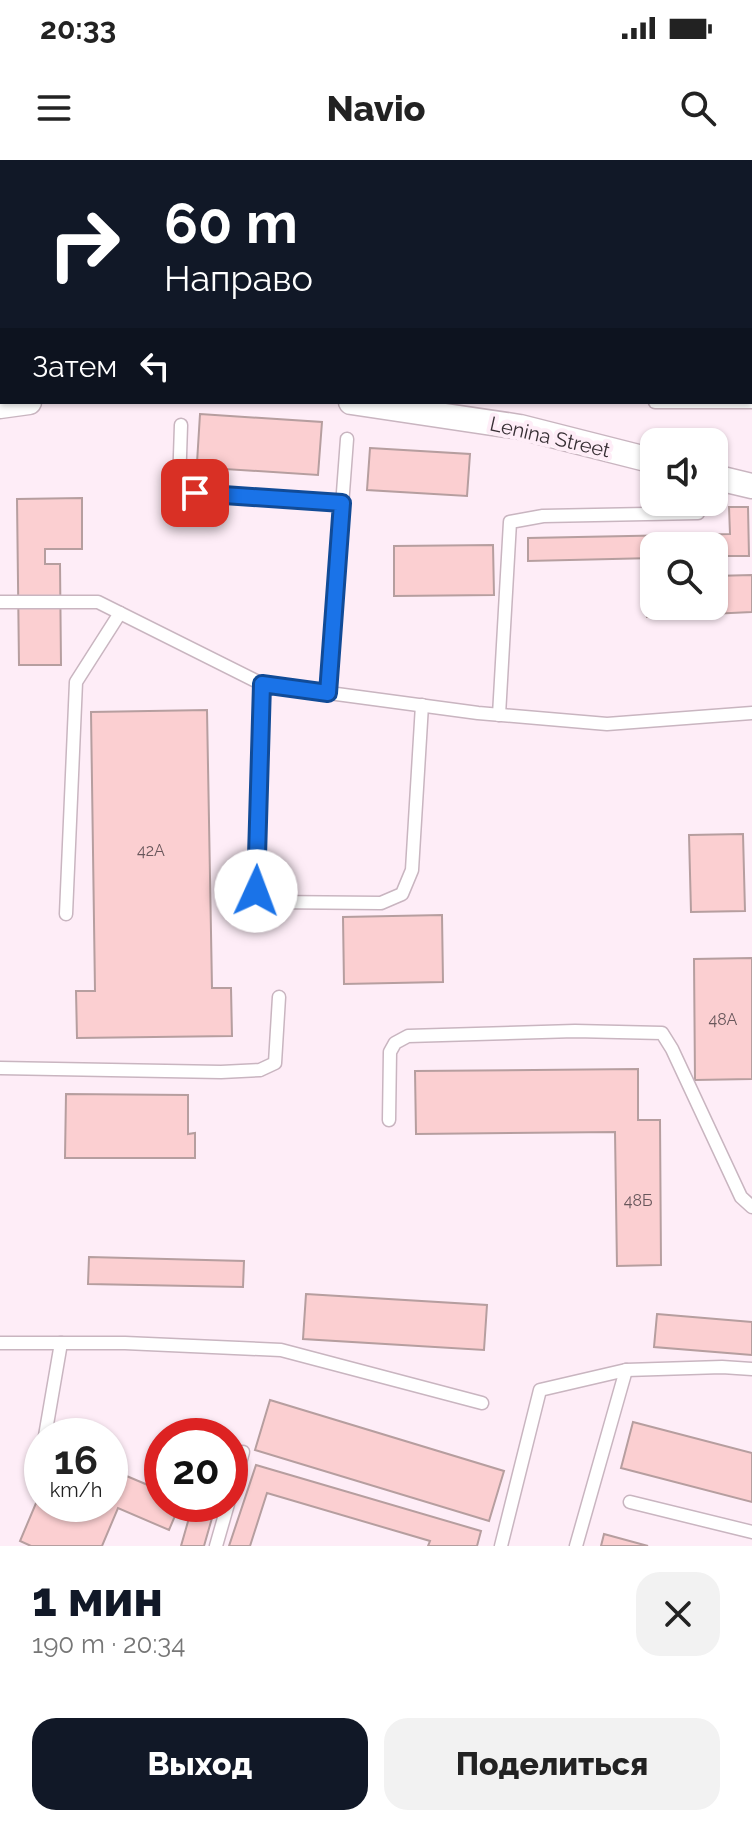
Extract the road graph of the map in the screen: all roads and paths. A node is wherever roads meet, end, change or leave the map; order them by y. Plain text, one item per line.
1 (365, 404) edge
2 (181, 425) dead end
3 (347, 439) dead end
4 (640, 457) edge
5 (728, 480) edge
6 (752, 486) edge
7 (342, 503) junction
8 (640, 514) edge
9 (0, 602) edge
10 (120, 613) junction
11 (262, 684) junction
12 (328, 693) junction
13 (422, 705) junction
14 (752, 713) edge
15 (499, 715) junction
16 (66, 914) dead end
17 (279, 997) dead end
18 (0, 1068) edge
19 (389, 1120) dead end
20 (752, 1207) edge
21 (0, 1343) edge
22 (61, 1343) junction
23 (752, 1369) edge
24 (626, 1370) junction
25 (482, 1403) dead end
26 (48, 1418) edge
27 (630, 1502) dead end
28 (223, 1522) edge
29 (752, 1532) edge
30 (216, 1546) edge
31 (501, 1546) edge
32 (576, 1546) edge

1 - 4 street, Lenina Street
2 - 7 lane
3 - 7 lane
5 - 6 street
7 - 12 lane
8 - 15 lane
9 - 10 lane
10 - 11 lane
10 - 16 lane
11 - 12 lane
11 - 13 lane
12 - 13 lane
13 - 15 lane
14 - 15 lane
17 - 18 lane
19 - 20 lane
21 - 22 lane
22 - 25 lane
22 - 26 lane
23 - 24 lane
24 - 31 lane
24 - 32 lane
27 - 29 lane
28 - 30 lane

